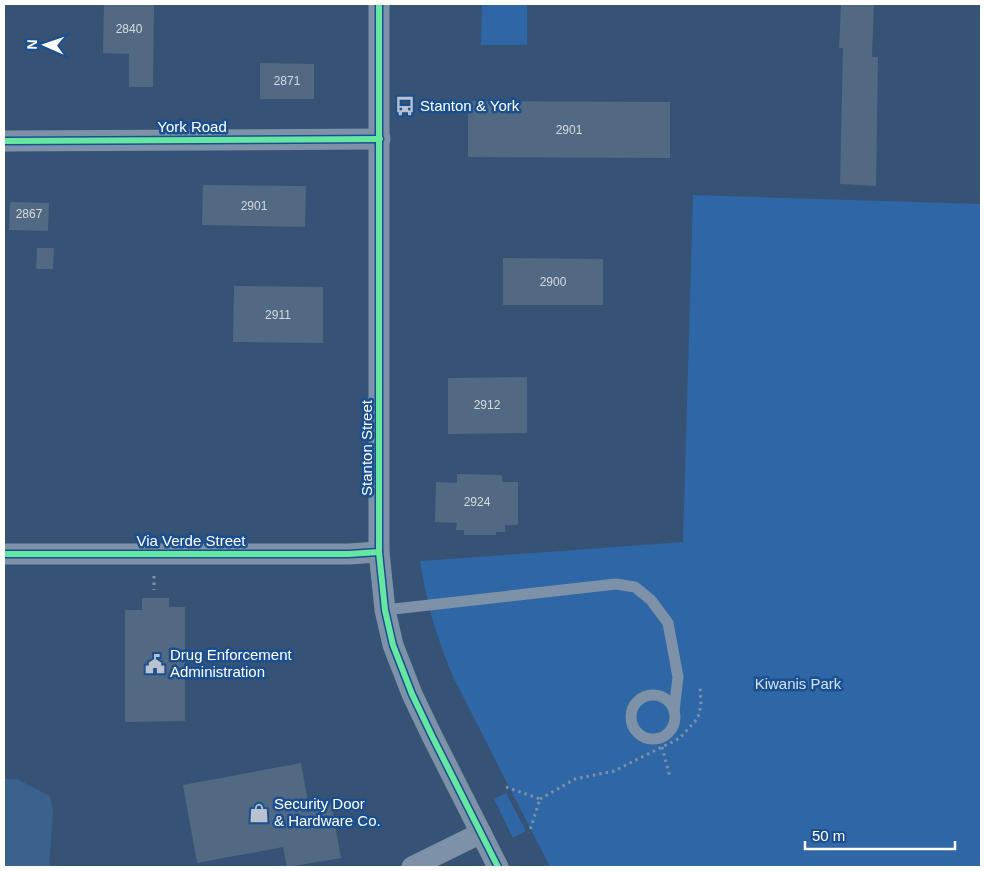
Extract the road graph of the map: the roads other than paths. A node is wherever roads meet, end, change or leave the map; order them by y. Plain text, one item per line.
1 (379, 4) edge
2 (380, 139) junction
3 (4, 141) edge
4 (379, 552) junction
5 (4, 554) edge
6 (385, 610) junction
7 (674, 711) dead end
8 (481, 832) junction
9 (412, 867) edge
10 (498, 867) edge

1 - 2 street, Stanton Street
2 - 3 street, York Road
2 - 4 street, Stanton Street
4 - 5 street, Via Verde Street
4 - 6 street, Stanton Street
6 - 7 lane
6 - 8 street, Stanton Street
8 - 9 street
8 - 10 street, Stanton Street

